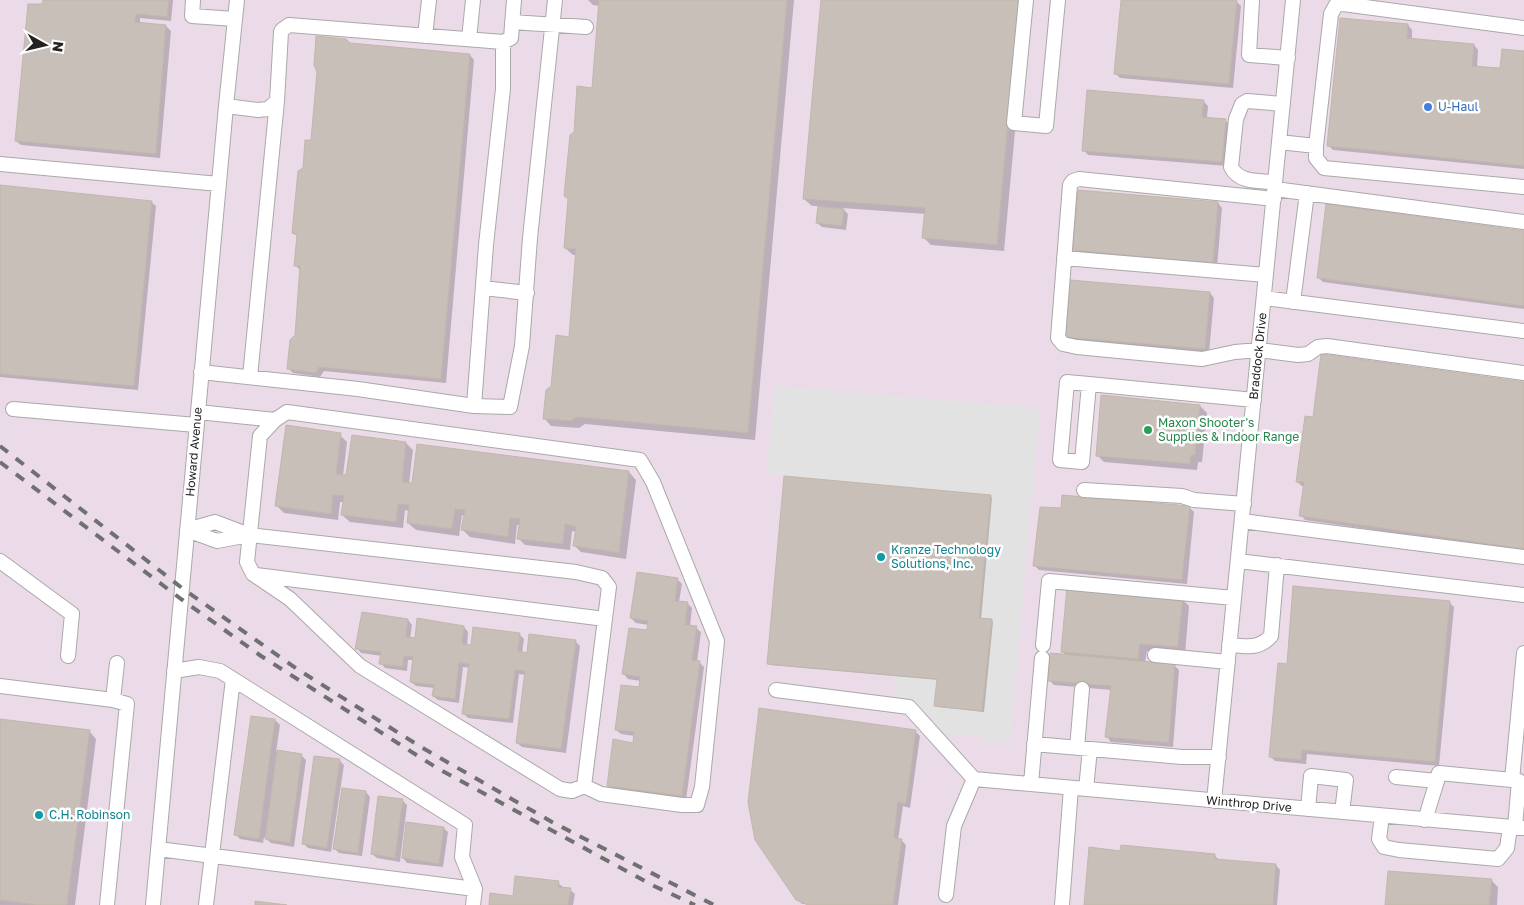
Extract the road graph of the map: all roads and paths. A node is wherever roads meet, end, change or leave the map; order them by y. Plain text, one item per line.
1 (193, 0) edge
2 (238, 0) edge
3 (429, 0) edge
4 (473, 0) edge
5 (514, 0) edge
6 (555, 0) edge
7 (1026, 0) edge
8 (1058, 0) edge
9 (1252, 0) edge
10 (1294, 0) edge
11 (235, 19) junction
12 (512, 22) junction
13 (553, 25) junction
14 (586, 27) dead end
15 (1524, 28) edge
16 (425, 36) junction
17 (469, 40) junction
18 (503, 42) junction
19 (1288, 58) junction
20 (276, 101) junction
21 (1283, 104) junction
22 (226, 106) junction
23 (1279, 142) junction
24 (1316, 146) junction
25 (0, 164) edge
26 (219, 184) junction
27 (1524, 187) edge
28 (1275, 190) junction
29 (1307, 193) junction
30 (1524, 222) edge
31 (1064, 258) junction
32 (1266, 275) junction
33 (483, 288) junction
34 (526, 293) junction
35 (1264, 298) junction
36 (1293, 302) junction
37 (1524, 331) edge
38 (1259, 350) junction
39 (201, 372) junction
40 (1524, 373) edge
41 (250, 377) junction
42 (1090, 384) junction
43 (1254, 400) junction
44 (474, 406) junction
45 (14, 409) dead end
46 (197, 418) junction
47 (274, 420) junction
48 (1084, 490) dead end
49 (1244, 504) junction
50 (1242, 521) junction
51 (187, 530) junction
52 (249, 535) junction
53 (1524, 557) edge
54 (0, 561) edge
55 (1238, 561) junction
56 (1277, 565) junction
57 (254, 574) junction
58 (1524, 595) edge
59 (1234, 598) junction
60 (605, 619) junction
61 (1230, 646) junction
62 (1524, 653) edge
63 (68, 656) dead end
64 (1155, 656) dead end
65 (1228, 662) junction
66 (117, 663) dead end
67 (174, 671) junction
68 (233, 679) junction
69 (0, 686) edge
70 (1082, 689) dead end
71 (776, 690) dead end
72 (113, 700) junction
73 (1034, 744) junction
74 (1083, 748) junction
75 (1219, 757) junction
76 (1396, 777) dead end
77 (974, 780) junction
78 (1512, 780) junction
79 (1437, 781) junction
80 (1031, 784) junction
81 (584, 786) junction
82 (1071, 788) junction
83 (1086, 789) junction
84 (1214, 801) junction
85 (1308, 809) junction
86 (1342, 812) junction
87 (1382, 816) junction
88 (1425, 820) junction
89 (1516, 828) edge
90 (158, 849) junction
91 (211, 856) junction
92 (475, 889) junction
93 (946, 895) dead end
94 (106, 905) edge
95 (153, 905) edge
96 (206, 905) edge
97 (473, 905) edge
98 (1062, 905) edge

1 - 11 street
2 - 11 street, Howard Avenue
3 - 16 street
4 - 17 street
5 - 12 street
6 - 13 street
7 - 8 street
9 - 19 street
10 - 19 street, Braddock Drive
11 - 22 street, Howard Avenue
12 - 13 street
12 - 18 street
13 - 14 street
13 - 34 street
15 - 24 street
16 - 17 street
16 - 20 street
17 - 18 street
18 - 33 street
19 - 21 street, Braddock Drive
20 - 22 street
20 - 41 street
21 - 23 street, Braddock Drive
21 - 28 street
22 - 26 street, Howard Avenue
23 - 24 street
23 - 28 street, Braddock Drive
24 - 27 street
25 - 26 street
26 - 39 street, Howard Avenue
28 - 29 street
28 - 31 street
28 - 32 street, Braddock Drive
29 - 30 street
29 - 36 street
31 - 32 street
31 - 38 street
32 - 35 street, Braddock Drive
33 - 34 street
33 - 44 street
34 - 44 street
35 - 36 street
35 - 38 street, Braddock Drive
36 - 37 street
38 - 40 street
38 - 43 street, Braddock Drive
39 - 41 street
39 - 46 street, Howard Avenue
41 - 44 street
42 - 42 street
42 - 43 street
43 - 49 street, Braddock Drive
45 - 46 street
46 - 47 street
46 - 51 street, Howard Avenue
47 - 52 street
47 - 81 street
48 - 49 street
49 - 50 street, Braddock Drive
50 - 53 street
50 - 55 street, Braddock Drive
51 - 52 street
51 - 67 street, Howard Avenue
52 - 57 street
52 - 60 street
54 - 63 street
55 - 56 street
55 - 59 street, Braddock Drive
56 - 58 street
56 - 61 street
57 - 60 street
57 - 81 street
59 - 61 street, Braddock Drive
59 - 73 street
60 - 81 street
61 - 65 street, Braddock Drive
62 - 78 street
64 - 65 street
65 - 75 street, Braddock Drive
66 - 72 street
67 - 68 street
67 - 90 street, Howard Avenue
68 - 91 street
68 - 92 street
69 - 72 street
70 - 74 street
71 - 77 street
72 - 94 street
73 - 74 street
73 - 80 street
74 - 75 street
74 - 83 street
75 - 84 street, Braddock Drive
76 - 79 street
77 - 80 street, Winthrop Drive
77 - 93 street
78 - 79 street
78 - 89 street
79 - 88 street
80 - 82 street, Winthrop Drive
82 - 83 street, Winthrop Drive
82 - 98 street
83 - 84 street, Winthrop Drive
84 - 85 street, Winthrop Drive
85 - 86 street, Winthrop Drive
85 - 86 street
86 - 87 street, Winthrop Drive
87 - 88 street, Winthrop Drive
87 - 89 street
88 - 89 street, Winthrop Drive
90 - 91 street
90 - 95 street, Howard Avenue
91 - 92 street
91 - 96 street
92 - 97 street

